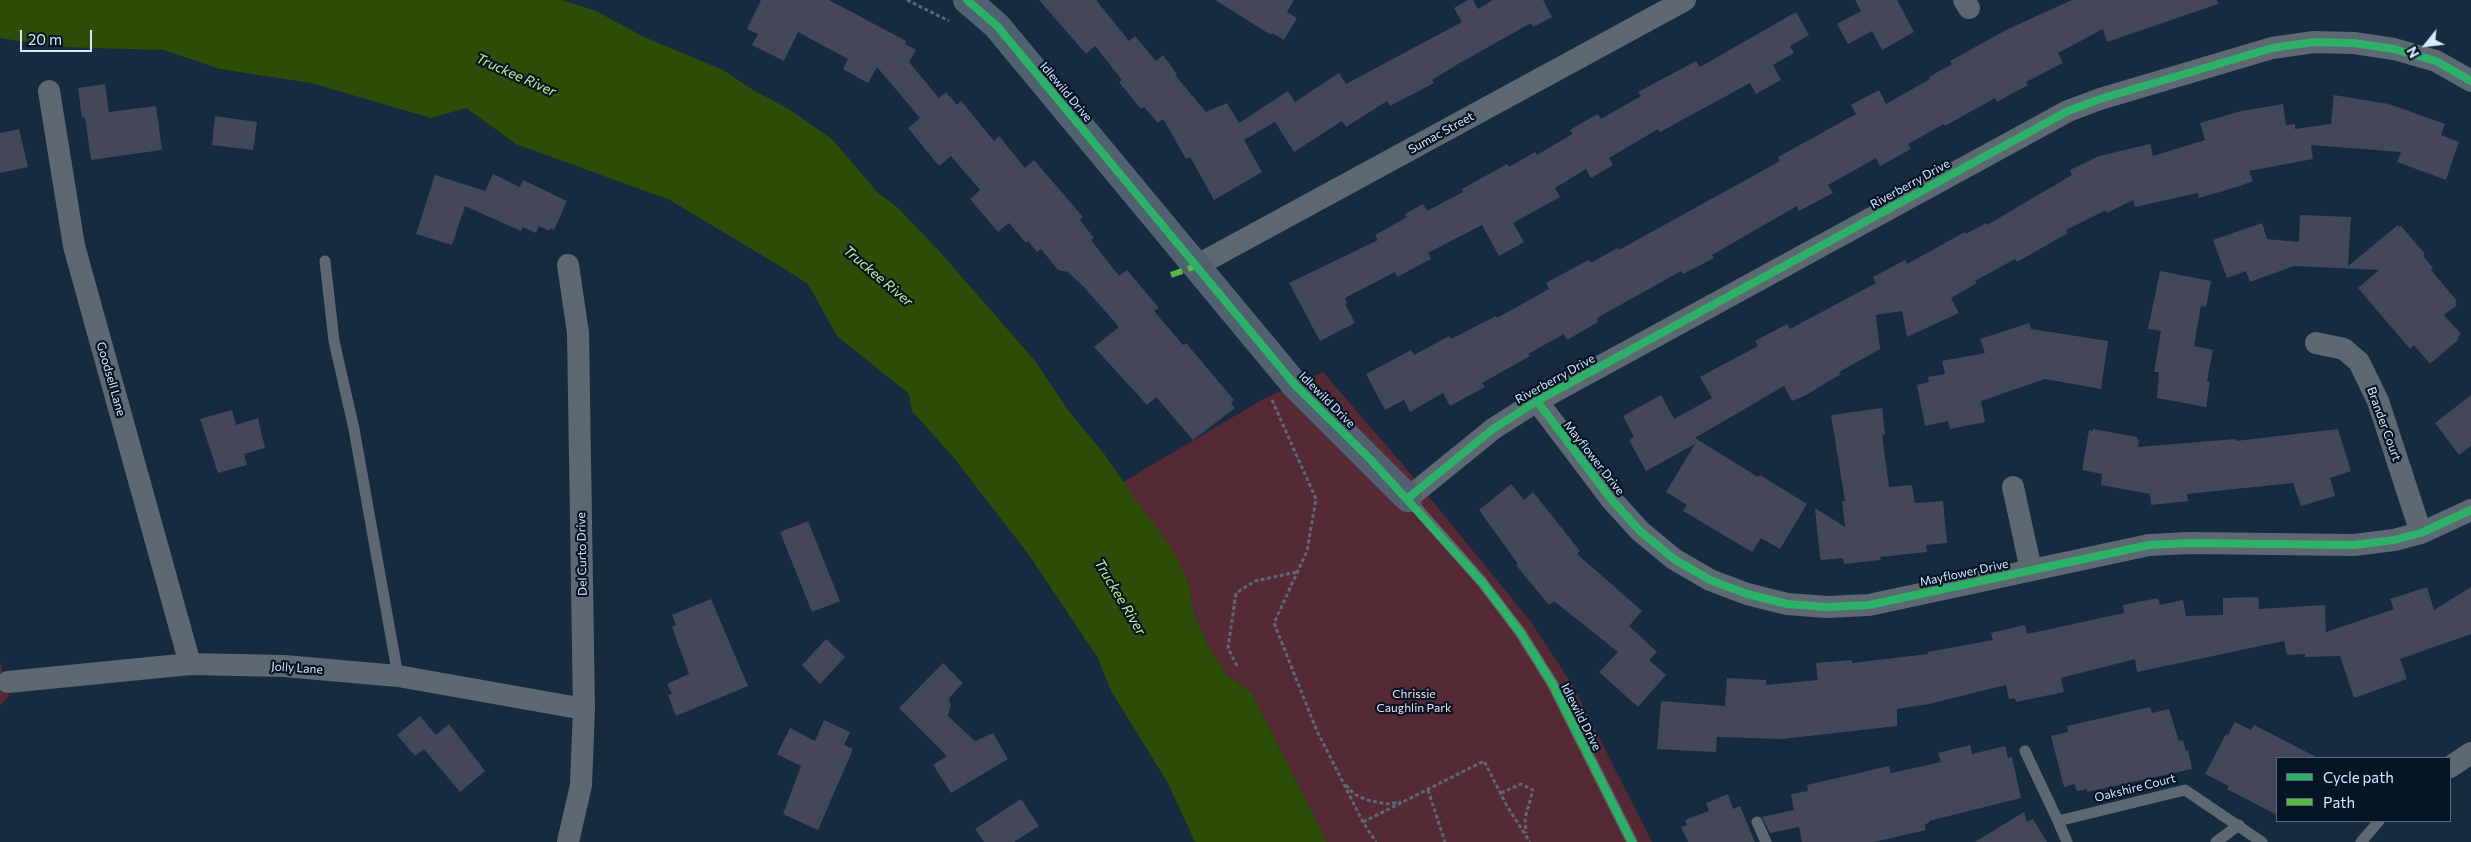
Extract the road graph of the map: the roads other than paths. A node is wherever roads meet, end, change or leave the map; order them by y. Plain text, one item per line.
1 (967, 0) edge
2 (1685, 0) edge
3 (2471, 81) edge
4 (49, 91) dead end
5 (325, 261) dead end
6 (568, 264) dead end
7 (1196, 266) junction
8 (2316, 343) dead end
9 (1537, 401) junction
10 (2013, 487) dead end
11 (1408, 498) junction
12 (2471, 510) edge
13 (2421, 533) junction
14 (2031, 570) junction
15 (190, 664) junction
16 (398, 676) junction
17 (8, 682) dead end
18 (584, 709) junction
19 (2025, 751) dead end
20 (2471, 753) edge
21 (2451, 766) edge
22 (2058, 821) junction
23 (1757, 822) dead end
24 (2378, 822) edge
25 (2239, 825) junction
26 (568, 842) edge
27 (1632, 842) edge
28 (1766, 842) edge
29 (2067, 842) edge
30 (2216, 842) edge
31 (2262, 842) edge
32 (2361, 842) edge

1 - 7 street, Idlewild Drive
2 - 7 street, Sumac Street
3 - 9 street, Riverberry Drive
4 - 15 street, Goodsell Lane
5 - 16 lane
6 - 18 street, Del Curto Drive
7 - 11 street, Idlewild Drive
8 - 13 street, Brander Court
9 - 11 street, Riverberry Drive
9 - 14 street, Mayflower Drive
10 - 14 street
11 - 27 lane, Idlewild Drive
12 - 13 street, Mayflower Drive
13 - 14 street, Mayflower Drive
15 - 16 street, Jolly Lane
15 - 17 street, Jolly Lane
16 - 18 street, Jolly Lane
18 - 26 street, Del Curto Drive
19 - 22 lane
20 - 21 street
22 - 25 lane, Oakshire Court
22 - 29 lane
23 - 28 lane
24 - 32 lane
25 - 30 lane
25 - 31 lane, Oakshire Court

